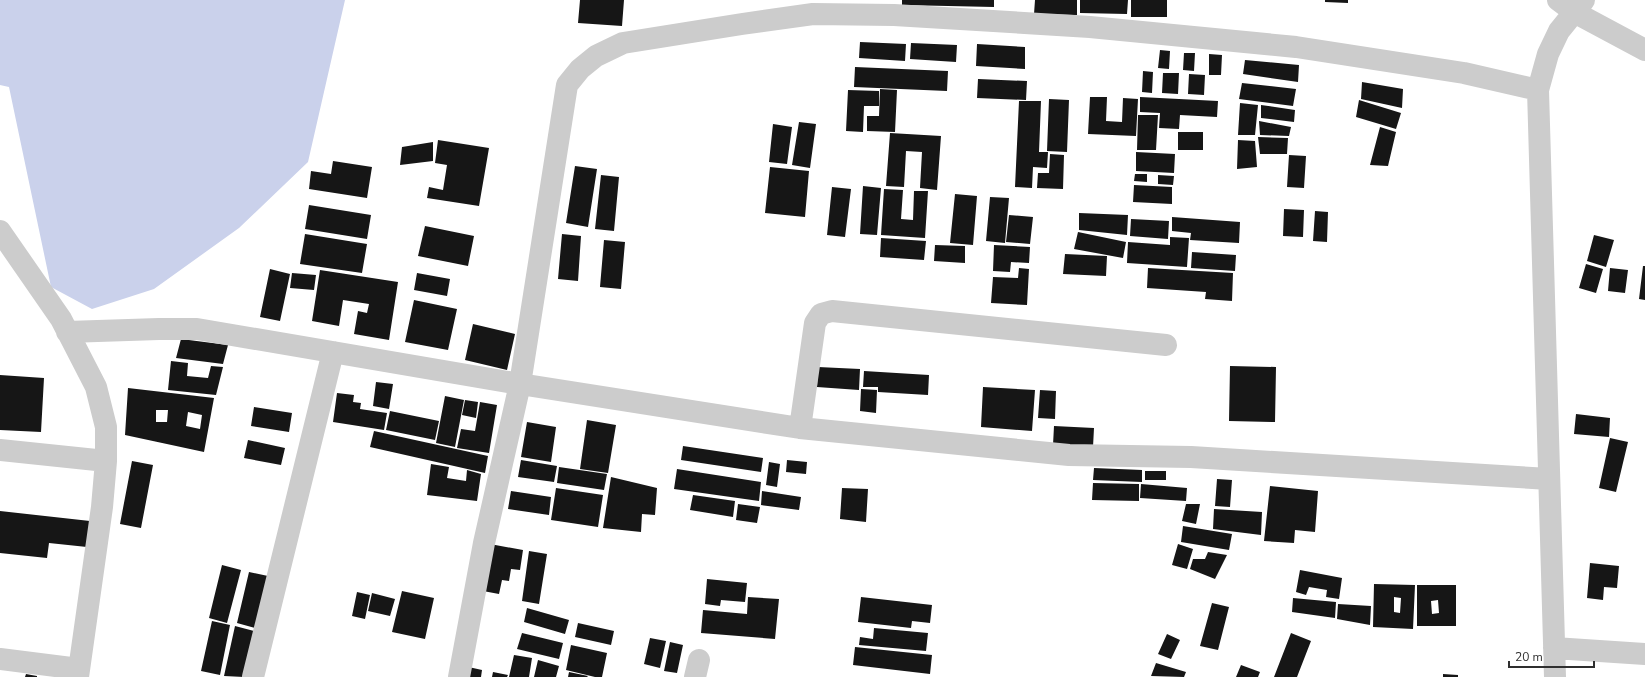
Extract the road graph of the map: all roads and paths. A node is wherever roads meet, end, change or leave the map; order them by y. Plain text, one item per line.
1 (1572, 4) edge
2 (1645, 50) edge
3 (1538, 90) junction
4 (0, 231) edge
5 (68, 332) junction
6 (1166, 345) dead end
7 (333, 352) junction
8 (520, 384) junction
9 (800, 428) junction
10 (0, 450) edge
11 (106, 461) junction
12 (1549, 479) junction
13 (1554, 648) junction
14 (1645, 654) edge
15 (0, 659) edge
16 (79, 673) edge
17 (253, 677) edge
18 (458, 677) edge
19 (1555, 677) edge

1 - 2 street
1 - 3 street
3 - 8 street
3 - 12 street
4 - 5 street
5 - 7 street
5 - 11 street
6 - 9 street
7 - 8 street
7 - 17 street
8 - 9 street
8 - 18 street
9 - 12 street
10 - 11 street
11 - 16 street
12 - 13 street
13 - 14 street
13 - 19 street
15 - 16 street

